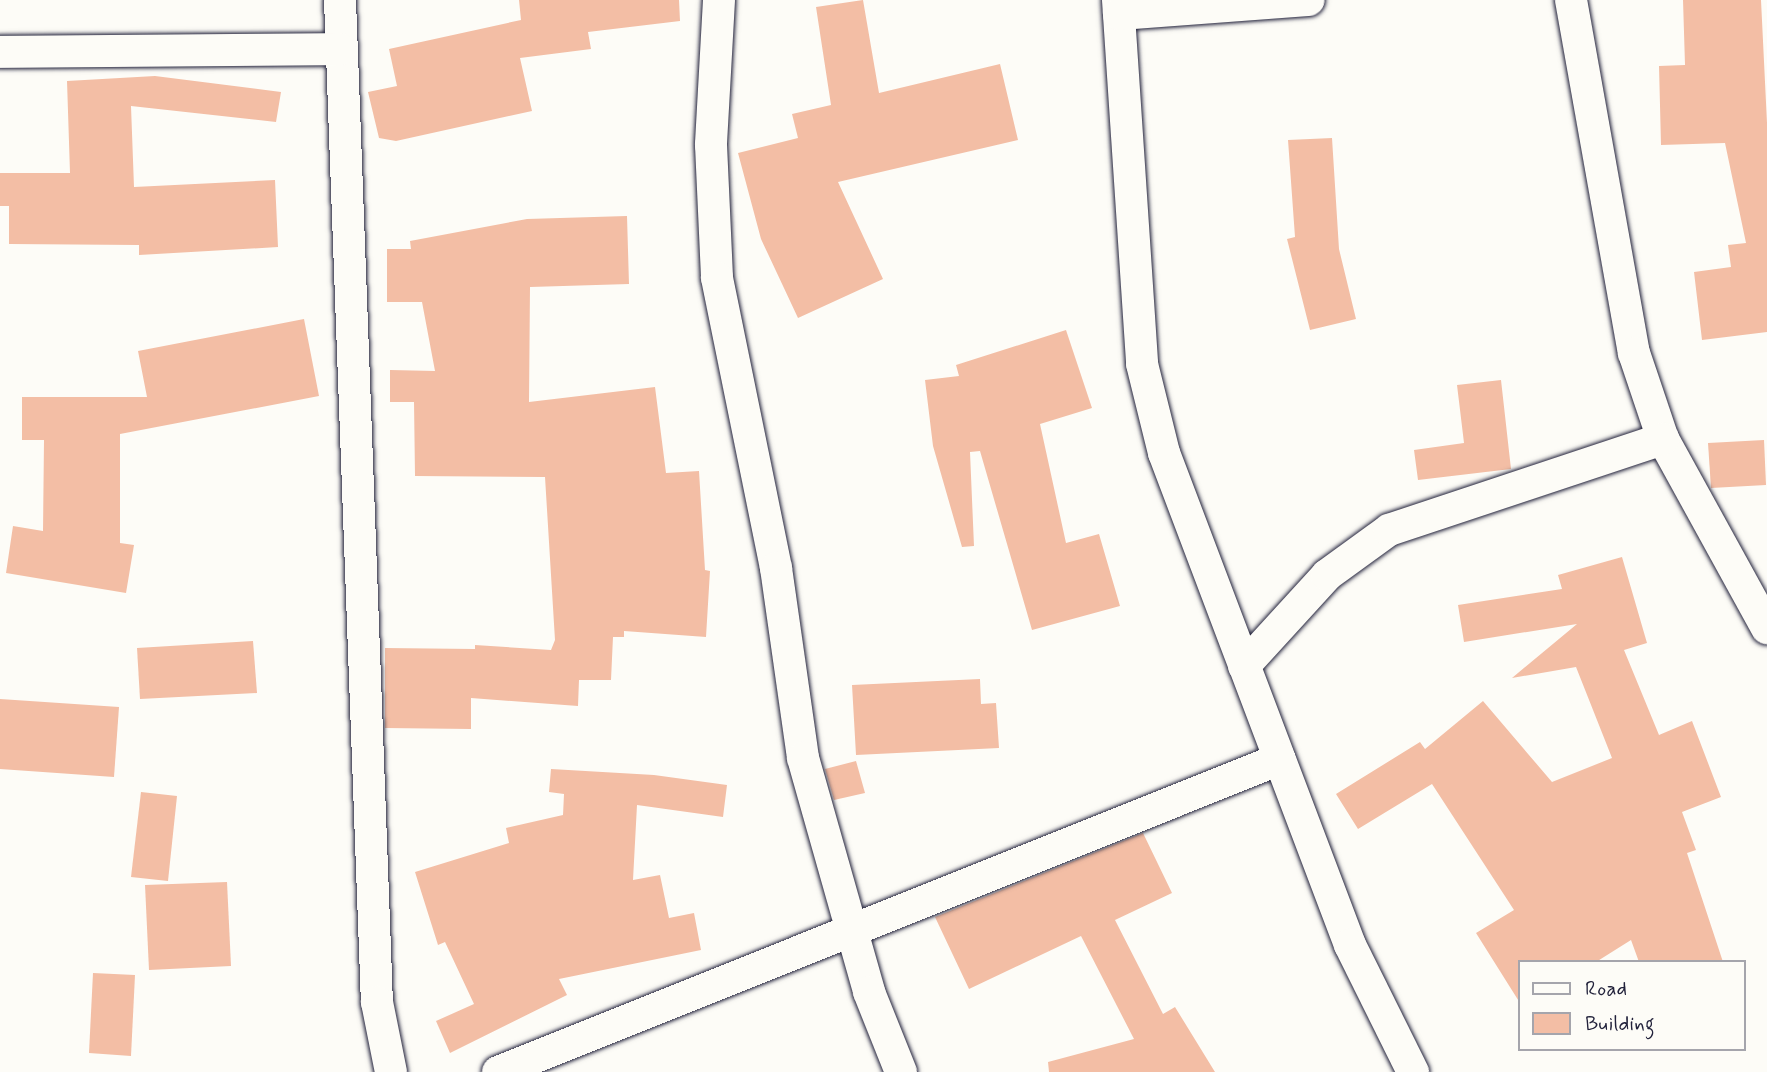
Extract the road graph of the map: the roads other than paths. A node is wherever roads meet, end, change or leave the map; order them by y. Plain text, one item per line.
1 (340, 0) edge
2 (719, 0) edge
3 (1308, 0) edge
4 (1571, 0) edge
5 (1119, 7) edge
6 (340, 49) junction
7 (0, 52) edge
8 (1663, 439) junction
9 (1767, 628) edge
10 (1244, 666) junction
11 (1280, 759) junction
12 (852, 933) junction
13 (391, 1072) edge
14 (498, 1072) edge
15 (901, 1072) edge
16 (1413, 1072) edge

1 - 6 street
2 - 12 street
3 - 5 street
4 - 8 street
5 - 10 street
6 - 7 street
6 - 13 street
8 - 9 street
8 - 10 street
10 - 11 street
11 - 12 street
11 - 16 street
12 - 14 street
12 - 15 street

